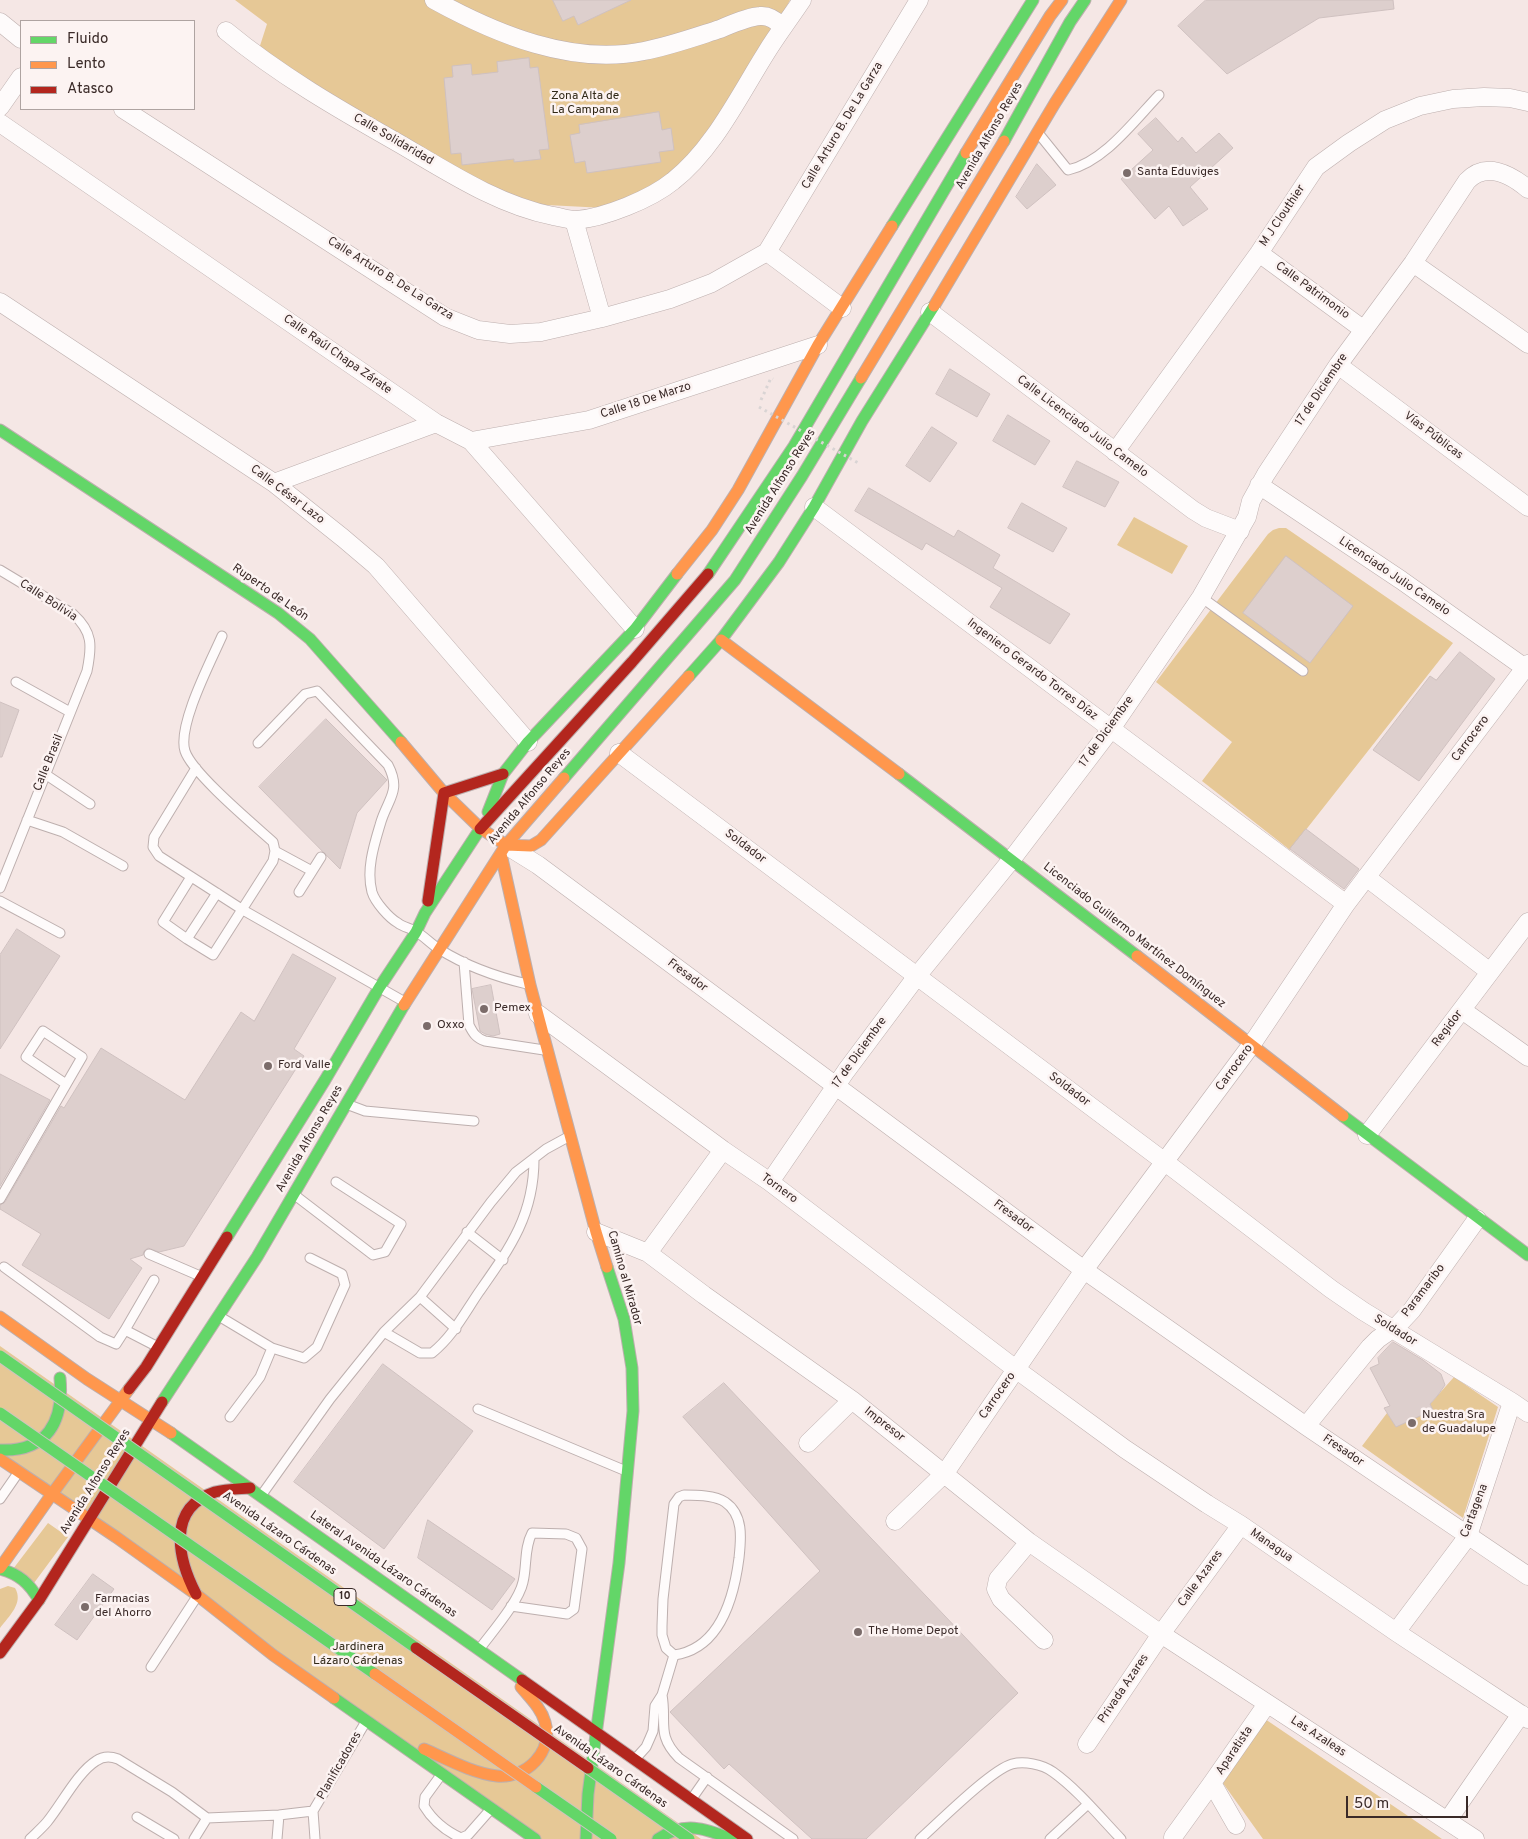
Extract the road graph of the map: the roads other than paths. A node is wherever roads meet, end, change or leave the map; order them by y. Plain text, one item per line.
1 (434, 0) edge
2 (802, 0) edge
3 (919, 0) edge
4 (1033, 0) edge
5 (1062, 0) edge
6 (1086, 0) edge
7 (1121, 0) edge
8 (0, 22) edge
9 (783, 27) junction
10 (226, 31) dead end
11 (20, 38) edge
12 (20, 78) edge
13 (1159, 95) dead end
14 (1528, 102) edge
15 (1055, 103) junction
16 (0, 107) edge
17 (126, 110) edge
18 (1018, 117) junction
19 (0, 124) edge
20 (1037, 132) junction
21 (1528, 189) edge
22 (574, 220) junction
23 (767, 252) junction
24 (1259, 253) junction
25 (1413, 263) junction
26 (0, 302) edge
27 (842, 308) junction
28 (930, 312) junction
29 (602, 318) junction
30 (1364, 330) junction
31 (1528, 344) edge
32 (818, 345) junction
33 (1338, 365) junction
34 (436, 423) junction
35 (0, 430) edge
36 (471, 441) junction
37 (1115, 452) junction
38 (802, 476) junction
39 (772, 480) junction
40 (274, 483) junction
41 (1259, 485) junction
42 (1528, 506) edge
43 (814, 507) junction
44 (712, 530) junction
45 (1240, 531) junction
46 (779, 562) junction
47 (0, 570) edge
48 (1201, 597) junction
49 (636, 629) junction
50 (222, 636) dead end
51 (90, 637) joint
52 (721, 640) junction
53 (1527, 667) edge
54 (1303, 671) dead end
55 (16, 682) dead end
56 (70, 712) junction
57 (1111, 728) junction
58 (528, 742) junction
59 (258, 744) dead end
60 (408, 749) junction
61 (619, 753) junction
62 (388, 765) junction
63 (196, 768) junction
64 (44, 774) junction
65 (503, 774) junction
66 (444, 793) junction
67 (90, 804) dead end
68 (27, 820) junction
69 (480, 828) junction
70 (503, 850) junction
71 (275, 851) junction
72 (321, 857) dead end
73 (1012, 859) junction
74 (123, 866) dead end
75 (312, 871) junction
76 (191, 877) junction
77 (1366, 877) junction
78 (0, 888) edge
79 (299, 892) dead end
80 (217, 893) junction
81 (0, 901) edge
82 (1346, 904) junction
83 (243, 910) junction
84 (426, 913) junction
85 (1528, 922) edge
86 (416, 932) junction
87 (60, 933) dead end
88 (187, 939) junction
89 (439, 949) junction
90 (464, 962) junction
91 (1490, 972) junction
92 (917, 976) junction
93 (530, 985) junction
94 (380, 988) junction
95 (406, 1002) junction
96 (1462, 1010) junction
97 (538, 1014) junction
98 (1252, 1044) junction
99 (548, 1050) junction
100 (1528, 1057) edge
101 (66, 1084) junction
102 (836, 1086) junction
103 (346, 1104) junction
104 (474, 1121) dead end
105 (1367, 1135) junction
106 (570, 1136) junction
107 (722, 1150) junction
108 (534, 1159) junction
109 (1165, 1162) junction
110 (336, 1182) dead end
111 (770, 1182) junction
112 (294, 1195) junction
113 (0, 1199) edge
114 (1477, 1219) junction
115 (467, 1232) junction
116 (596, 1232) junction
117 (648, 1253) junction
118 (149, 1254) dead end
119 (1528, 1256) edge
120 (310, 1258) dead end
121 (503, 1260) junction
122 (4, 1267) dead end
123 (1084, 1270) junction
124 (202, 1277) junction
125 (154, 1280) dead end
126 (420, 1297) junction
127 (0, 1317) edge
128 (219, 1317) junction
129 (456, 1329) junction
130 (1393, 1329) junction
131 (126, 1330) junction
132 (384, 1332) junction
133 (39, 1345) junction
134 (158, 1348) junction
135 (272, 1348) junction
136 (0, 1356) edge
137 (146, 1367) junction
138 (1017, 1370) junction
139 (127, 1374) dead end
140 (177, 1378) junction
141 (87, 1379) junction
142 (105, 1379) dead end
143 (175, 1400) dead end
144 (852, 1400) junction
145 (121, 1401) junction
146 (1512, 1402) junction
147 (478, 1409) dead end
148 (0, 1413) edge
149 (1528, 1413) edge
150 (230, 1416) dead end
151 (151, 1420) junction
152 (181, 1424) dead end
153 (1306, 1426) junction
154 (808, 1442) dead end
155 (196, 1449) junction
156 (0, 1450) edge
157 (0, 1458) edge
158 (19, 1471) junction
159 (627, 1472) junction
160 (945, 1473) junction
161 (250, 1488) junction
162 (52, 1494) junction
163 (262, 1496) junction
164 (0, 1499) edge
165 (89, 1520) junction
166 (895, 1522) dead end
167 (1241, 1525) junction
168 (1468, 1536) junction
169 (1029, 1542) junction
170 (0, 1568) edge
171 (1528, 1576) edge
172 (197, 1595) junction
173 (39, 1600) junction
174 (511, 1606) junction
175 (1396, 1632) junction
176 (1161, 1634) junction
177 (1044, 1640) dead end
178 (479, 1649) junction
179 (0, 1653) edge
180 (674, 1655) junction
181 (151, 1668) dead end
182 (507, 1669) junction
183 (662, 1695) junction
184 (1266, 1704) junction
185 (1524, 1717) edge
186 (366, 1721) junction
187 (378, 1729) junction
188 (597, 1732) junction
189 (1087, 1744) dead end
190 (635, 1759) junction
191 (442, 1774) junction
192 (707, 1777) junction
193 (1212, 1783) junction
194 (692, 1799) junction
195 (1088, 1804) junction
196 (492, 1808) junction
197 (313, 1811) junction
198 (279, 1815) junction
199 (137, 1817) dead end
200 (207, 1818) junction
201 (1448, 1820) junction
202 (1236, 1824) dead end
203 (1173, 1837) dead end
204 (30, 1839) edge
205 (174, 1839) edge
206 (194, 1839) edge
207 (277, 1839) edge
208 (314, 1839) edge
209 (535, 1839) edge
210 (586, 1839) edge
211 (611, 1839) edge
212 (658, 1839) edge
213 (689, 1839) edge
214 (732, 1839) edge
215 (747, 1839) edge
216 (793, 1839) edge
217 (920, 1839) edge
218 (1050, 1839) edge
219 (1121, 1839) edge
220 (1475, 1839) edge

1 - 9 street
2 - 9 street, Calle Solidaridad
3 - 23 street, Calle Arturo B. De La Garza
4 - 27 main road
5 - 39 main road, Avenida Alfonso Reyes
6 - 18 main road, Avenida Alfonso Reyes
7 - 15 main road
8 - 11 street
9 - 22 street, Calle Solidaridad
10 - 22 street, Calle Solidaridad
12 - 16 street
13 - 20 lane
14 - 24 street, M J Clouthier
15 - 18 main road
15 - 20 main road
17 - 29 street, Calle Arturo B. De La Garza
18 - 38 main road, Avenida Alfonso Reyes
19 - 34 street, Calle Raúl Chapa Zárate
20 - 28 main road
21 - 25 street, 17 de Diciembre
22 - 29 street
23 - 27 street
23 - 29 street, Calle Arturo B. De La Garza
24 - 30 street, Calle Patrimonio
24 - 37 street, M J Clouthier
25 - 30 street, 17 de Diciembre
25 - 31 street
26 - 40 street, Calle César Lazo
27 - 32 main road
28 - 37 street, Calle Licenciado Julio Camelo
28 - 43 main road
30 - 33 street, 17 de Diciembre
32 - 36 street, Calle 18 De Marzo
32 - 44 main road
33 - 41 street, 17 de Diciembre
33 - 42 street, Vías Públicas
34 - 36 street, Calle Raúl Chapa Zárate
34 - 40 street
35 - 60 main road, Ruperto de León
36 - 49 street, Calle Raúl Chapa Zárate
37 - 45 street, Calle Licenciado Julio Camelo
38 - 46 main road
38 - 70 main road, Avenida Alfonso Reyes
39 - 44 main road
39 - 69 main road, Avenida Alfonso Reyes
40 - 58 street, Calle César Lazo
41 - 45 street, 17 de Diciembre
41 - 53 street, Licenciado Julio Camelo
43 - 46 main road
43 - 57 street, Ingeniero Gerardo Torres Díaz
44 - 49 main road
45 - 48 street, 17 de Diciembre
46 - 52 main road
47 - 51 lane, Calle Bolivia
48 - 54 lane
48 - 57 street, 17 de Diciembre
49 - 58 main road
50 - 63 lane
51 - 56 lane, Calle Brasil
52 - 61 main road
52 - 73 main road, Licenciado Guillermo Martínez Domínguez
53 - 77 street, Carrocero
55 - 56 lane
56 - 64 lane, Calle Brasil
57 - 73 street, 17 de Diciembre
57 - 82 street, Ingeniero Gerardo Torres Díaz
58 - 65 main road
59 - 62 lane
60 - 62 lane
60 - 66 main road, Ruperto de León
61 - 70 main road
61 - 92 street, Soldador
62 - 86 lane
63 - 71 lane
63 - 76 lane
64 - 67 lane
64 - 68 lane, Calle Brasil
65 - 66 main road
65 - 69 main road
66 - 69 main road, Ruperto de León
66 - 84 main road
68 - 74 lane
68 - 78 lane, Calle Brasil
69 - 70 main road, Ruperto de León
69 - 84 main road, Avenida Alfonso Reyes
70 - 89 main road, Avenida Alfonso Reyes
70 - 93 main road, Camino al Mirador
70 - 102 street, Fresador
71 - 75 lane
71 - 83 lane
72 - 75 lane
73 - 92 street, 17 de Diciembre
73 - 98 main road, Licenciado Guillermo Martínez Domínguez
75 - 79 lane
76 - 80 lane
76 - 88 lane
77 - 82 street, Carrocero
77 - 91 street
80 - 83 lane
80 - 88 lane
81 - 87 lane
82 - 98 street, Carrocero
83 - 88 lane
83 - 94 lane
84 - 86 main road, Avenida Alfonso Reyes
85 - 91 street, Regidor
86 - 89 lane
86 - 94 main road, Avenida Alfonso Reyes
89 - 90 lane
89 - 95 main road, Avenida Alfonso Reyes
90 - 93 lane
90 - 99 lane
91 - 96 street, Regidor
92 - 102 street, 17 de Diciembre
92 - 109 street, Soldador
93 - 97 main road, Camino al Mirador
94 - 95 lane
94 - 124 main road, Avenida Alfonso Reyes
95 - 103 main road, Avenida Alfonso Reyes
96 - 100 street
96 - 105 street, Regidor
97 - 99 main road, Camino al Mirador
97 - 107 street, Tornero
98 - 105 main road, Licenciado Guillermo Martínez Domínguez
98 - 109 street, Carrocero
99 - 106 main road, Camino al Mirador
101 - 101 lane
101 - 113 lane
102 - 111 street, 17 de Diciembre
102 - 123 street, Fresador
103 - 104 lane
103 - 112 main road, Avenida Alfonso Reyes
105 - 114 main road, Licenciado Guillermo Martínez Domínguez
106 - 108 lane
106 - 116 main road, Camino al Mirador
107 - 111 street, Tornero
107 - 117 street
108 - 115 lane
108 - 121 lane
109 - 123 street, Carrocero
109 - 130 street, Soldador
110 - 112 lane
111 - 138 street, Tornero
112 - 128 main road, Avenida Alfonso Reyes
114 - 119 main road, Licenciado Guillermo Martínez Domínguez
114 - 130 street, Paramaribo
115 - 121 lane
115 - 126 lane
116 - 117 street, Impresor
116 - 159 main road, Camino al Mirador
117 - 144 street, Impresor
118 - 124 lane
120 - 135 lane
121 - 129 lane
122 - 131 lane
123 - 138 street, Carrocero
123 - 153 street, Fresador
124 - 134 main road, Avenida Alfonso Reyes
125 - 131 lane
126 - 129 lane
126 - 132 lane
127 - 133 main road, Lateral Avenida Lázaro Cárdenas
128 - 135 lane
128 - 140 main road, Avenida Alfonso Reyes
129 - 132 lane
130 - 146 street, Soldador
130 - 153 street, Paramaribo
131 - 134 lane
132 - 163 lane
133 - 141 main road, Lateral Avenida Lázaro Cárdenas
133 - 156 main road
134 - 137 main road, Avenida Alfonso Reyes
135 - 150 lane
136 - 213 main road, Avenida Lázaro Cárdenas / 10, bridge
137 - 139 main road
137 - 145 main road, Avenida Alfonso Reyes
138 - 160 street, Carrocero
138 - 167 street, Managua
140 - 143 main road
140 - 151 main road, Avenida Alfonso Reyes
141 - 142 main road
141 - 145 main road, Lateral Avenida Lázaro Cárdenas
144 - 154 street
144 - 160 street, Impresor
145 - 151 main road, Lateral Avenida Lázaro Cárdenas
145 - 162 main road, Avenida Alfonso Reyes
146 - 149 street, Soldador
146 - 168 street, Cartagena
147 - 159 lane
148 - 211 main road, bridge
151 - 155 main road, Lateral Avenida Lázaro Cárdenas
151 - 165 main road, Avenida Alfonso Reyes
152 - 155 main road
153 - 168 street, Fresador
155 - 161 main road, Lateral Avenida Lázaro Cárdenas
157 - 158 main road
158 - 162 main road
158 - 164 lane
159 - 188 main road, Camino al Mirador
160 - 166 street, Carrocero
160 - 169 street, Impresor
161 - 163 main road, Lateral Avenida Lázaro Cárdenas
161 - 172 main road
162 - 165 main road
162 - 170 main road, Avenida Alfonso Reyes
163 - 178 main road, Lateral Avenida Lázaro Cárdenas
165 - 172 main road
165 - 173 main road, Avenida Alfonso Reyes
167 - 175 street, Managua
167 - 176 street, Calle Azares
168 - 171 street, Fresador
168 - 175 street, Cartagena
169 - 176 street, Impresor
169 - 177 street
170 - 173 main road
172 - 181 lane
172 - 186 main road
173 - 179 main road, Avenida Alfonso Reyes
174 - 174 lane
174 - 178 lane
175 - 185 street, Managua
176 - 184 street, Las Azaleas
176 - 189 street, Privada Azares
178 - 182 main road, Lateral Avenida Lázaro Cárdenas
180 - 180 lane
180 - 183 lane
182 - 187 main road
182 - 188 main road, Lateral Avenida Lázaro Cárdenas
183 - 190 lane
183 - 192 lane
184 - 193 street, Aparatista
184 - 201 street, Las Azaleas
185 - 201 street
186 - 187 main road
186 - 197 lane, Planificadores
187 - 191 main road
188 - 190 main road, Lateral Avenida Lázaro Cárdenas
188 - 210 main road, Camino al Mirador
190 - 194 main road, Lateral Avenida Lázaro Cárdenas
191 - 196 main road
191 - 196 lane
192 - 194 lane
192 - 216 lane
193 - 202 street, Aparatista
193 - 203 street
194 - 215 main road, Lateral Avenida Lázaro Cárdenas
195 - 217 lane
195 - 218 lane
195 - 219 lane
196 - 209 main road
197 - 198 lane
197 - 208 lane
198 - 200 lane
198 - 207 lane
199 - 205 lane
200 - 204 lane
200 - 206 lane
201 - 220 street, Las Azaleas
212 - 214 main road

